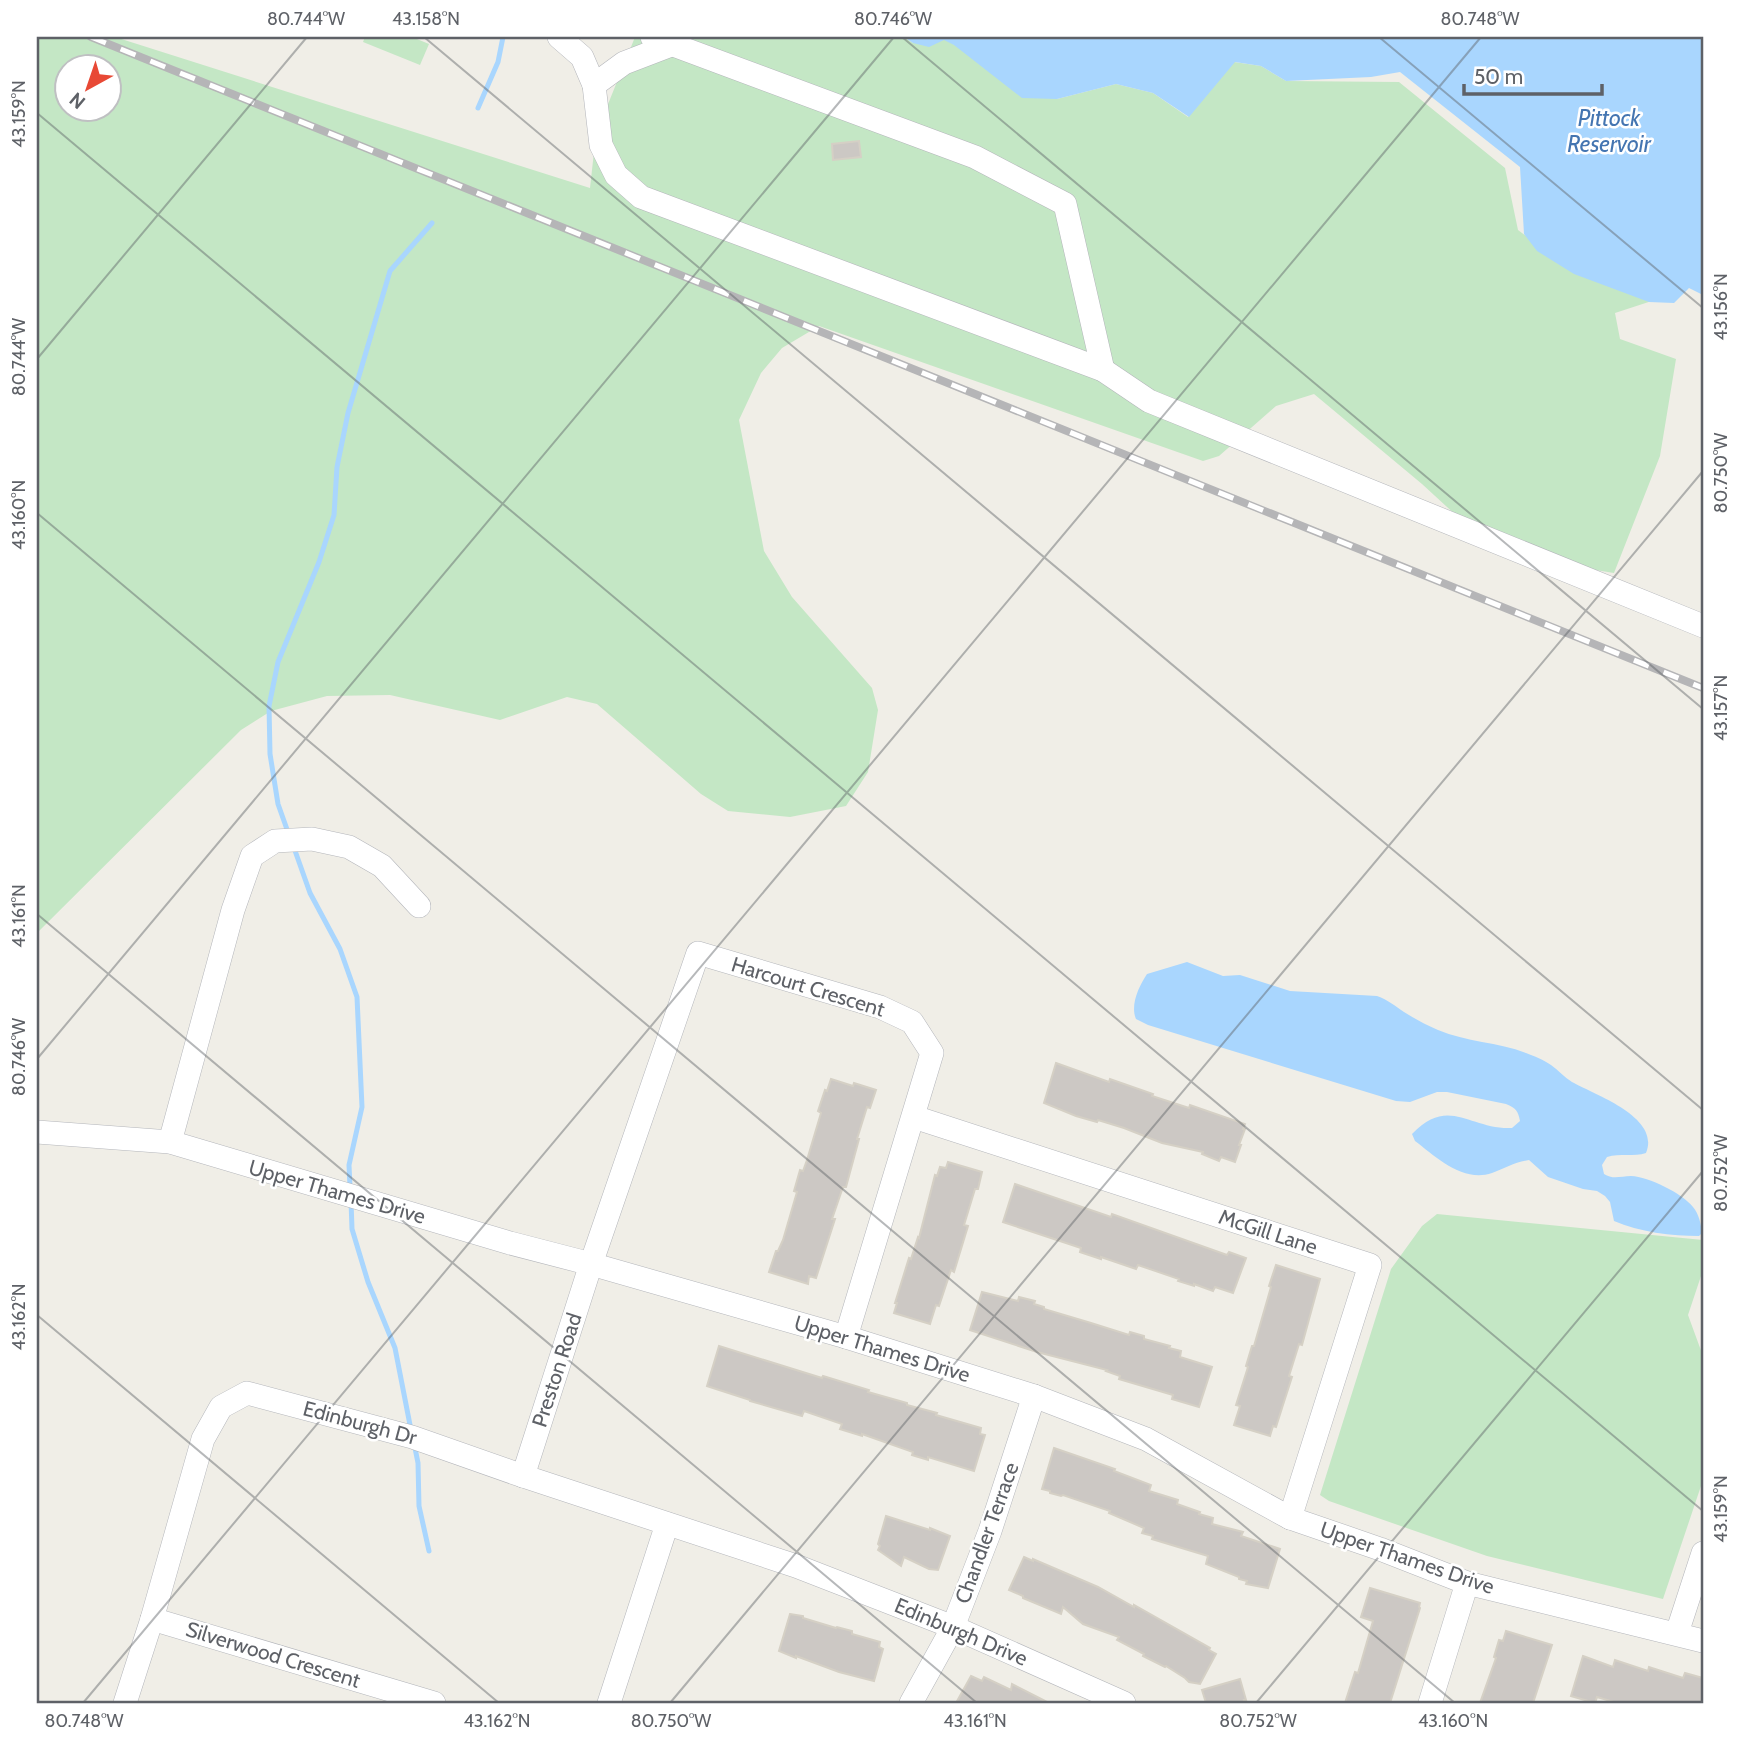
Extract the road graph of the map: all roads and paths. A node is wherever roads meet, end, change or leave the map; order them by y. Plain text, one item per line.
1 (559, 37) edge
2 (662, 41) edge
3 (594, 85) junction
4 (1103, 370) junction
5 (1703, 626) edge
6 (419, 906) dead end
7 (914, 1117) junction
8 (37, 1132) edge
9 (170, 1142) junction
10 (591, 1264) junction
11 (846, 1337) junction
12 (1034, 1396) junction
13 (523, 1476) junction
14 (1290, 1518) junction
15 (667, 1524) junction
16 (1703, 1553) edge
17 (796, 1566) joint
18 (1467, 1583) junction
19 (152, 1619) junction
20 (953, 1627) junction
21 (1677, 1633) junction
22 (1703, 1641) edge
23 (125, 1703) edge
24 (434, 1703) edge
25 (609, 1703) edge
26 (911, 1703) edge
27 (1124, 1703) edge
28 (1430, 1703) edge

1 - 3 street
2 - 3 street
2 - 4 street
3 - 4 street
4 - 5 street
6 - 9 street
7 - 10 street, Harcourt Crescent
7 - 11 street, Harcourt Crescent
7 - 14 street, McGill Lane
8 - 9 street, Upper Thames Drive
9 - 10 street, Upper Thames Drive
10 - 11 street, Upper Thames Drive
10 - 13 street, Preston Road
11 - 12 street, Upper Thames Drive
12 - 14 street, Upper Thames Drive
12 - 20 street, Chandler Terrace
13 - 15 street, Edinburgh Dr
13 - 19 street, Edinburgh Dr
14 - 18 street, Upper Thames Drive
15 - 17 street, Edinburgh Dr
15 - 25 street
16 - 21 street
17 - 20 street, Edinburgh Drive
18 - 21 street, Upper Thames Drive
18 - 28 street
19 - 23 street, Edinburgh Dr
19 - 24 street, Silverwood Crescent
20 - 26 street, Chandler Terrace
20 - 27 street, Edinburgh Drive
21 - 22 street, Upper Thames Drive

